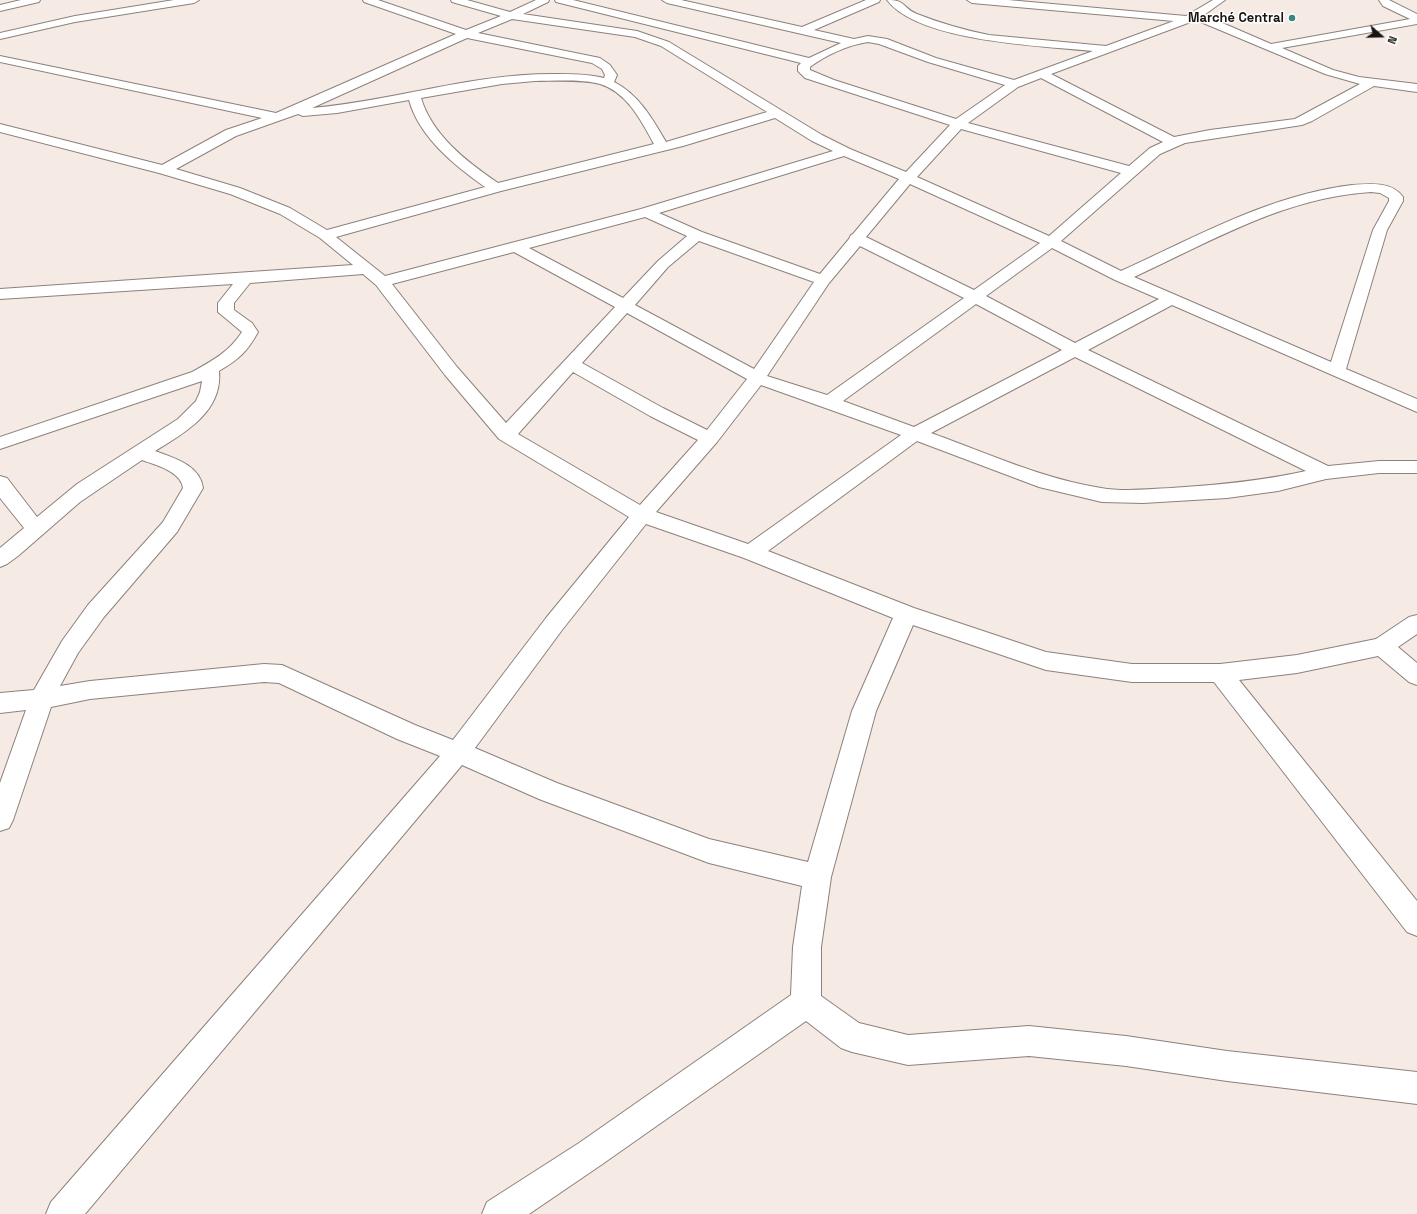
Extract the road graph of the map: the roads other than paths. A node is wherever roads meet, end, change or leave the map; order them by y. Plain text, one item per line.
1 (35, 0) edge
2 (194, 0) edge
3 (368, 0) edge
4 (456, 0) edge
5 (544, 0) edge
6 (560, 0) edge
7 (667, 0) edge
8 (727, 0) edge
9 (875, 0) edge
10 (892, 0) edge
11 (972, 0) edge
12 (1220, 0) edge
13 (1384, 0) edge
14 (1016, 2) edge
15 (0, 8) edge
16 (716, 11) junction
17 (511, 16) junction
18 (1192, 17) junction
19 (1415, 18) edge
20 (804, 30) junction
21 (466, 34) junction
22 (0, 36) edge
23 (854, 42) junction
24 (1271, 47) junction
25 (1109, 49) junction
26 (0, 59) edge
27 (809, 62) junction
28 (1040, 73) junction
29 (1374, 81) junction
30 (608, 83) junction
31 (1014, 84) junction
32 (1417, 88) edge
33 (414, 96) junction
34 (294, 111) junction
35 (778, 113) junction
36 (278, 117) junction
37 (958, 124) junction
38 (0, 128) edge
39 (1173, 142) junction
40 (662, 146) junction
41 (845, 152) junction
42 (164, 170) junction
43 (1131, 171) junction
44 (908, 178) junction
45 (496, 188) junction
46 (646, 212) junction
47 (325, 235) junction
48 (697, 235) junction
49 (856, 238) junction
50 (1051, 242) junction
51 (515, 246) junction
52 (366, 269) junction
53 (246, 277) junction
54 (1121, 277) junction
55 (823, 280) junction
56 (382, 282) junction
57 (1, 294) edge
58 (975, 297) junction
59 (1172, 299) junction
60 (624, 306) junction
61 (1076, 351) junction
62 (571, 364) junction
63 (210, 370) junction
64 (1337, 371) junction
65 (757, 378) junction
66 (829, 402) junction
67 (1417, 406) edge
68 (915, 434) junction
69 (506, 435) junction
70 (710, 438) junction
71 (0, 443) edge
72 (140, 452) junction
73 (1417, 468) edge
74 (1326, 473) junction
75 (0, 483) edge
76 (642, 515) junction
77 (37, 529) junction
78 (751, 554) junction
79 (0, 559) edge
80 (906, 614) junction
81 (1417, 623) edge
82 (1382, 646) junction
83 (1220, 673) junction
84 (1417, 676) edge
85 (42, 699) junction
86 (0, 704) edge
87 (458, 752) junction
88 (0, 820) edge
89 (817, 876) junction
90 (1417, 924) edge
91 (806, 1003) junction
92 (1417, 1088) edge
93 (63, 1214) edge
94 (499, 1214) edge

1 - 15 street
2 - 22 street
3 - 21 street
4 - 17 street
5 - 17 street
6 - 27 street
7 - 16 street
8 - 16 street
9 - 20 street
10 - 25 street
11 - 14 street
12 - 18 street
13 - 19 street
14 - 18 street
16 - 20 street
17 - 21 street
17 - 35 street
18 - 24 street
18 - 25 street
19 - 24 street
20 - 23 street
21 - 30 street
21 - 34 street
23 - 27 street
23 - 31 street
24 - 29 street
25 - 28 street
26 - 36 street
27 - 37 street
28 - 31 street
28 - 39 street
29 - 32 street
29 - 39 street
30 - 33 street
30 - 40 street
31 - 37 street
33 - 34 street
33 - 45 street
34 - 36 street
35 - 40 street
35 - 41 street
36 - 42 street
37 - 43 street
37 - 44 street
38 - 42 street
39 - 43 street
40 - 45 street
41 - 44 street
41 - 46 street
42 - 47 street
43 - 50 street
44 - 49 street
44 - 50 street
45 - 47 street
46 - 48 street
46 - 51 street
47 - 52 street
48 - 55 street
48 - 60 street
49 - 55 street
49 - 58 street
50 - 54 street
50 - 58 street
51 - 56 street
51 - 60 street
52 - 53 street
52 - 56 street
53 - 57 street
53 - 63 street
54 - 59 street
54 - 64 street
55 - 65 street
56 - 69 street
58 - 61 street
58 - 66 street
59 - 61 street
59 - 64 street
60 - 62 street
60 - 65 street
61 - 68 street
61 - 74 street
62 - 69 street
62 - 70 street
63 - 71 street
63 - 72 street
64 - 67 street
65 - 66 street
65 - 70 street
66 - 68 street
68 - 74 street
68 - 78 street
69 - 76 street
70 - 76 street
72 - 77 street
72 - 85 street
73 - 74 street
75 - 77 street
76 - 78 street
76 - 87 street
77 - 79 street
78 - 80 street
80 - 83 street
80 - 89 street
81 - 82 street
82 - 83 street
82 - 84 street
83 - 90 street
85 - 86 street
85 - 87 street
85 - 88 street
87 - 89 street
87 - 93 street
89 - 91 street
91 - 92 street
91 - 94 street

